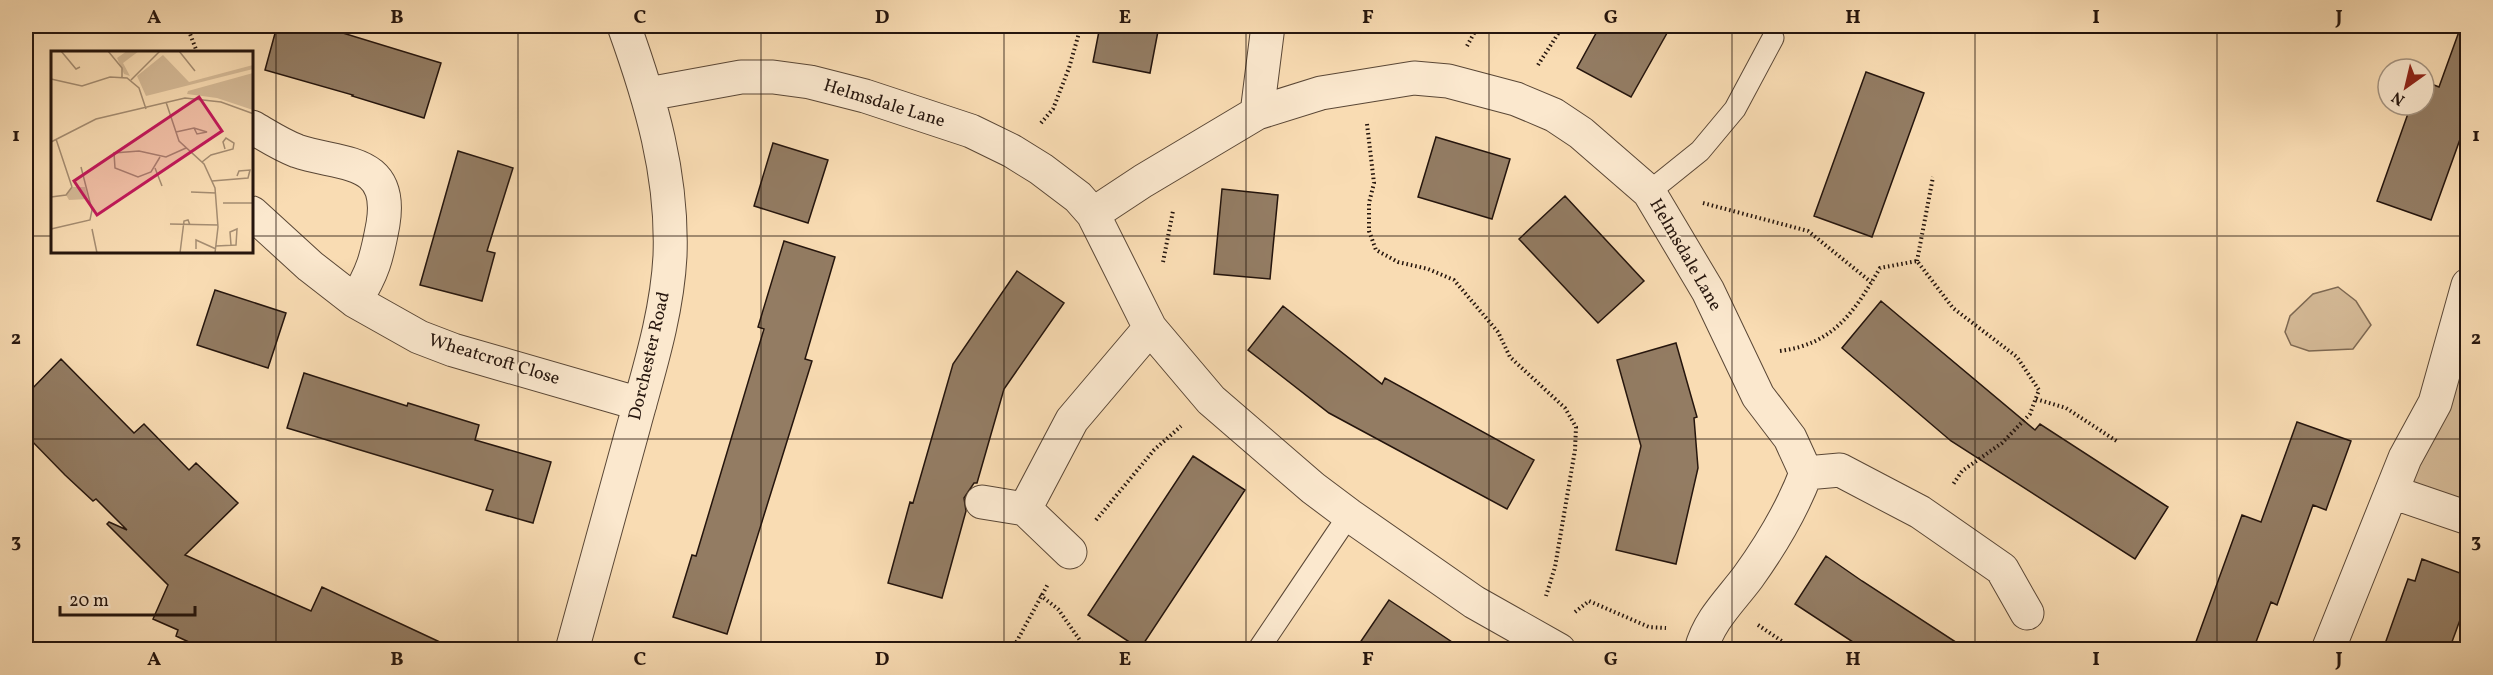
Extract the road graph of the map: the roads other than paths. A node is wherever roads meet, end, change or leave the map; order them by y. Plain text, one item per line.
1 (624, 26) edge
2 (1268, 26) edge
3 (1773, 38) dead end
4 (648, 94) junction
5 (1257, 113) junction
6 (254, 128) edge
7 (1649, 192) junction
8 (1094, 214) junction
9 (254, 215) edge
10 (2468, 285) edge
11 (355, 301) junction
12 (1150, 328) junction
13 (640, 404) junction
14 (1806, 473) junction
15 (2392, 492) junction
16 (982, 502) dead end
17 (1025, 509) junction
18 (1349, 515) junction
19 (2468, 518) edge
20 (1070, 552) road end
21 (2027, 613) dead end
22 (1544, 640) edge
23 (1703, 641) edge
24 (572, 650) edge
25 (1258, 650) edge
26 (2328, 650) edge

1 - 4 street, Dorchester Road
2 - 5 street
3 - 7 lane
4 - 8 street, Helmsdale Lane
4 - 13 street, Dorchester Road
5 - 7 street, Helmsdale Lane
5 - 8 street, Helmsdale Lane
6 - 11 street
7 - 14 street, Helmsdale Lane
8 - 12 street, Helmsdale Lane
9 - 11 street, Wheatcroft Close
10 - 15 street
11 - 13 street, Wheatcroft Close
12 - 17 street
12 - 18 street, Helmsdale Lane
13 - 24 street, Dorchester Road
14 - 21 street
14 - 23 street
15 - 19 street
15 - 26 street
16 - 17 street
17 - 20 street
18 - 22 street, Helmsdale Lane
18 - 25 lane

